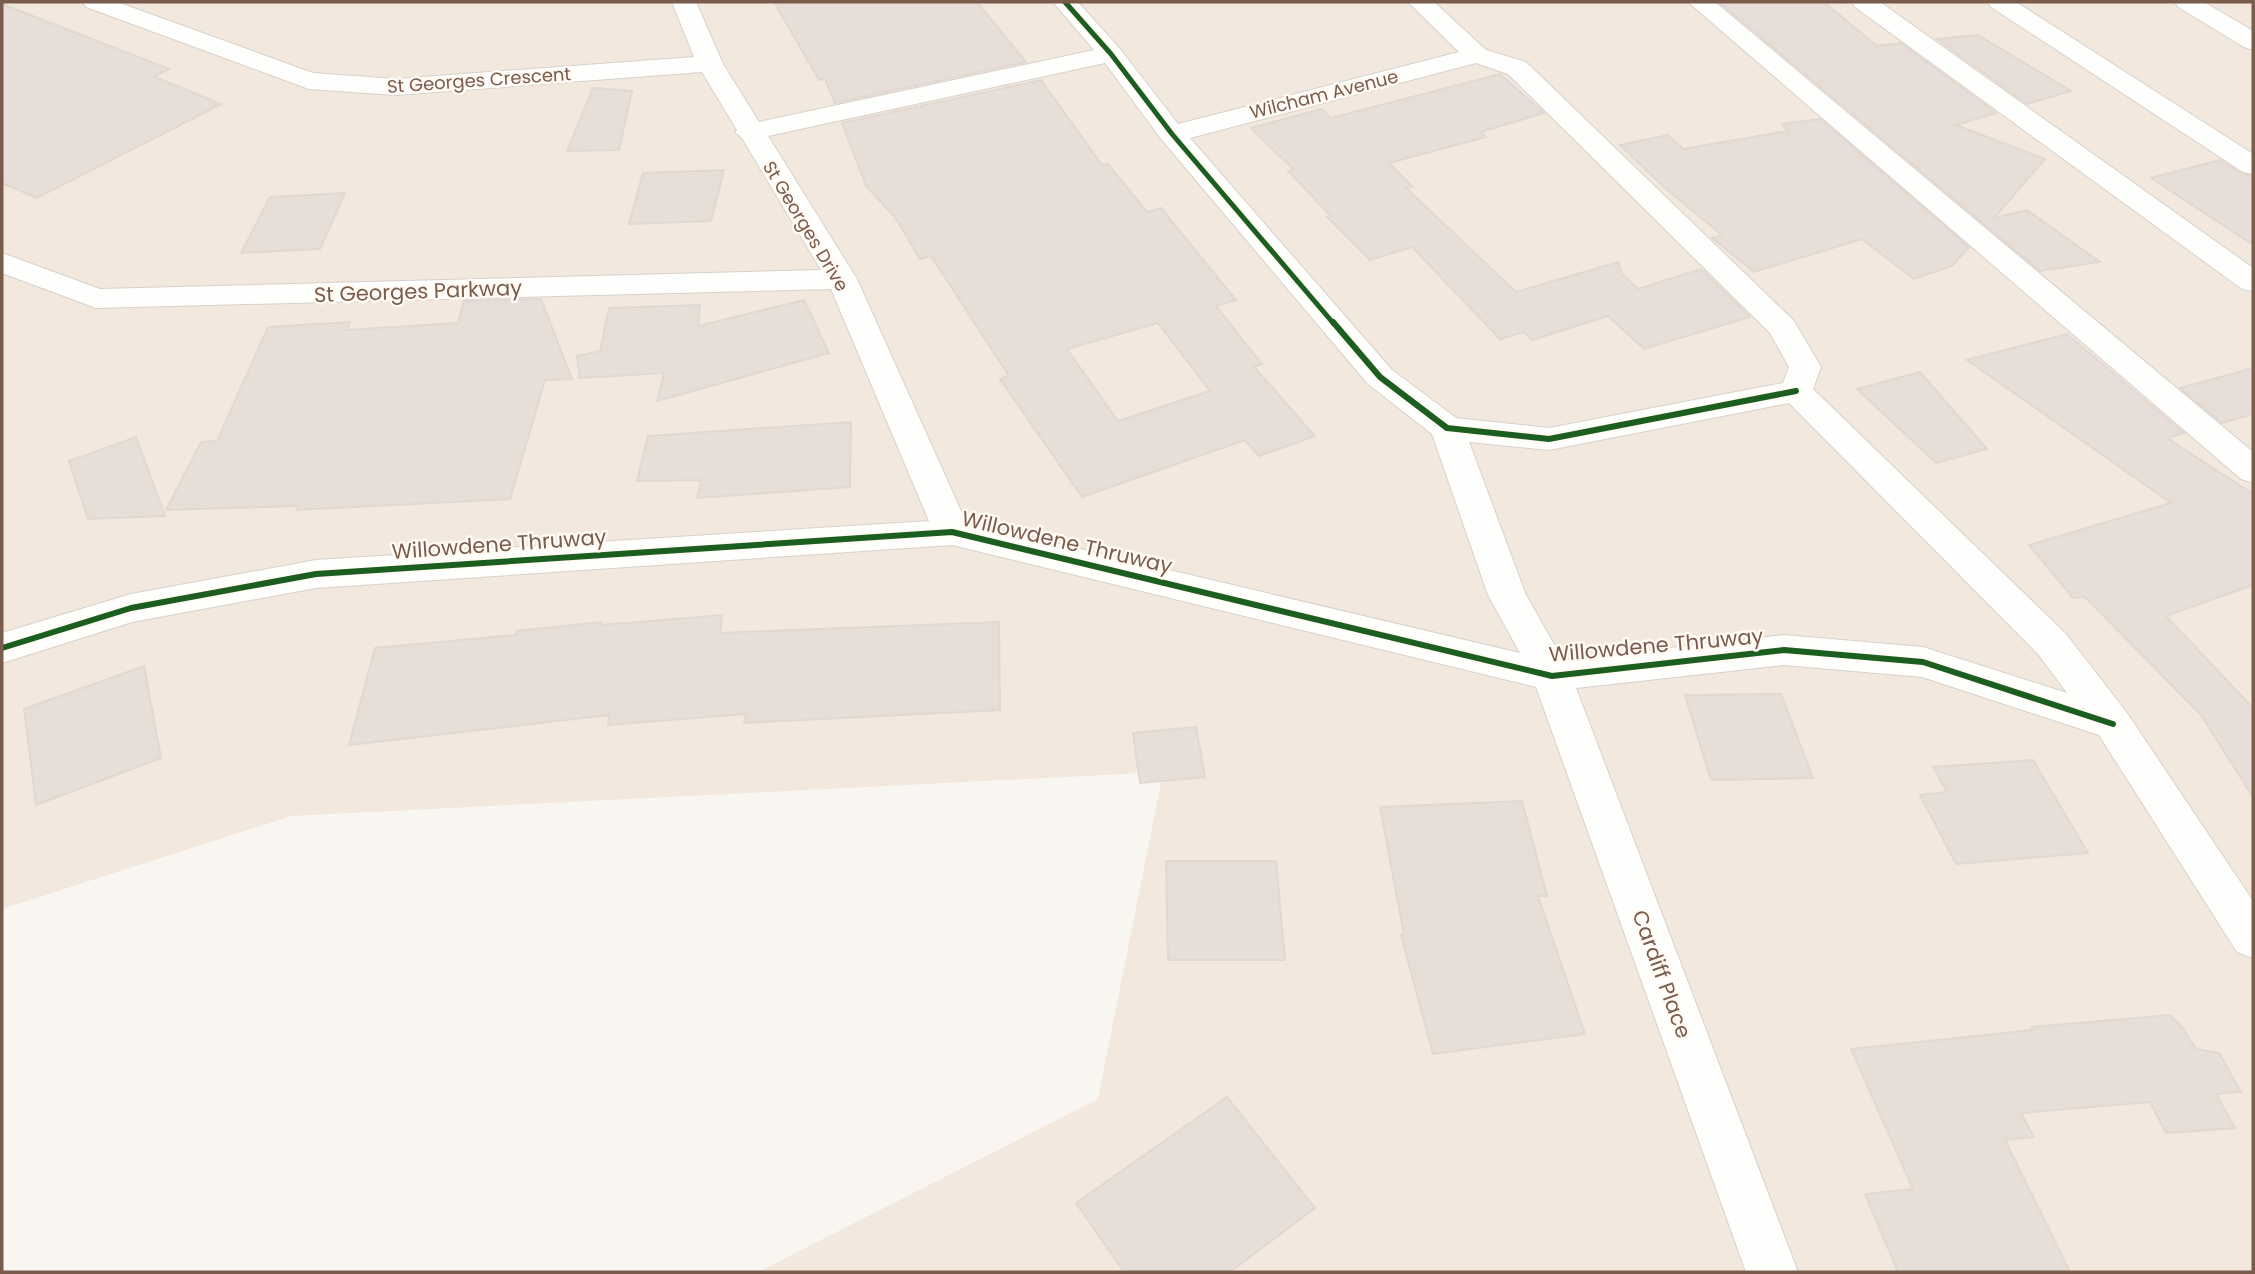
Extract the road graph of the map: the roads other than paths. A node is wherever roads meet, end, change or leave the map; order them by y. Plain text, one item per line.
1 (95, 2) edge
2 (684, 2) edge
3 (1065, 2) edge
4 (1420, 2) edge
5 (1700, 2) edge
6 (1864, 2) edge
7 (2000, 2) edge
8 (2187, 2) edge
9 (2253, 42) edge
10 (1111, 54) junction
11 (1477, 55) junction
12 (710, 64) junction
13 (749, 132) junction
14 (1172, 134) junction
15 (2253, 166) edge
16 (2, 262) edge
17 (842, 279) junction
18 (2253, 282) edge
19 (1796, 391) junction
20 (1447, 428) junction
21 (2253, 471) edge
22 (952, 532) junction
23 (2, 648) edge
24 (1552, 676) junction
25 (2113, 724) junction
26 (2253, 938) edge
27 (1772, 1272) edge

1 - 12 street, St Georges Crescent
2 - 12 street, St Georges Drive
3 - 10 street
4 - 11 street
5 - 21 street
6 - 18 street
7 - 15 street
8 - 9 street
10 - 13 street
10 - 14 street
11 - 14 street, Wilcham Avenue
11 - 19 street
12 - 13 street, St Georges Drive
13 - 17 street, St Georges Drive
14 - 20 street
16 - 17 street, St Georges Parkway
17 - 22 street, St Georges Drive
19 - 20 street
19 - 25 street
20 - 24 street, Willowdene Thruway
22 - 23 street, Willowdene Thruway
22 - 24 street, Willowdene Thruway
24 - 25 street, Willowdene Thruway
24 - 27 street, Cardiff Place
25 - 26 street

